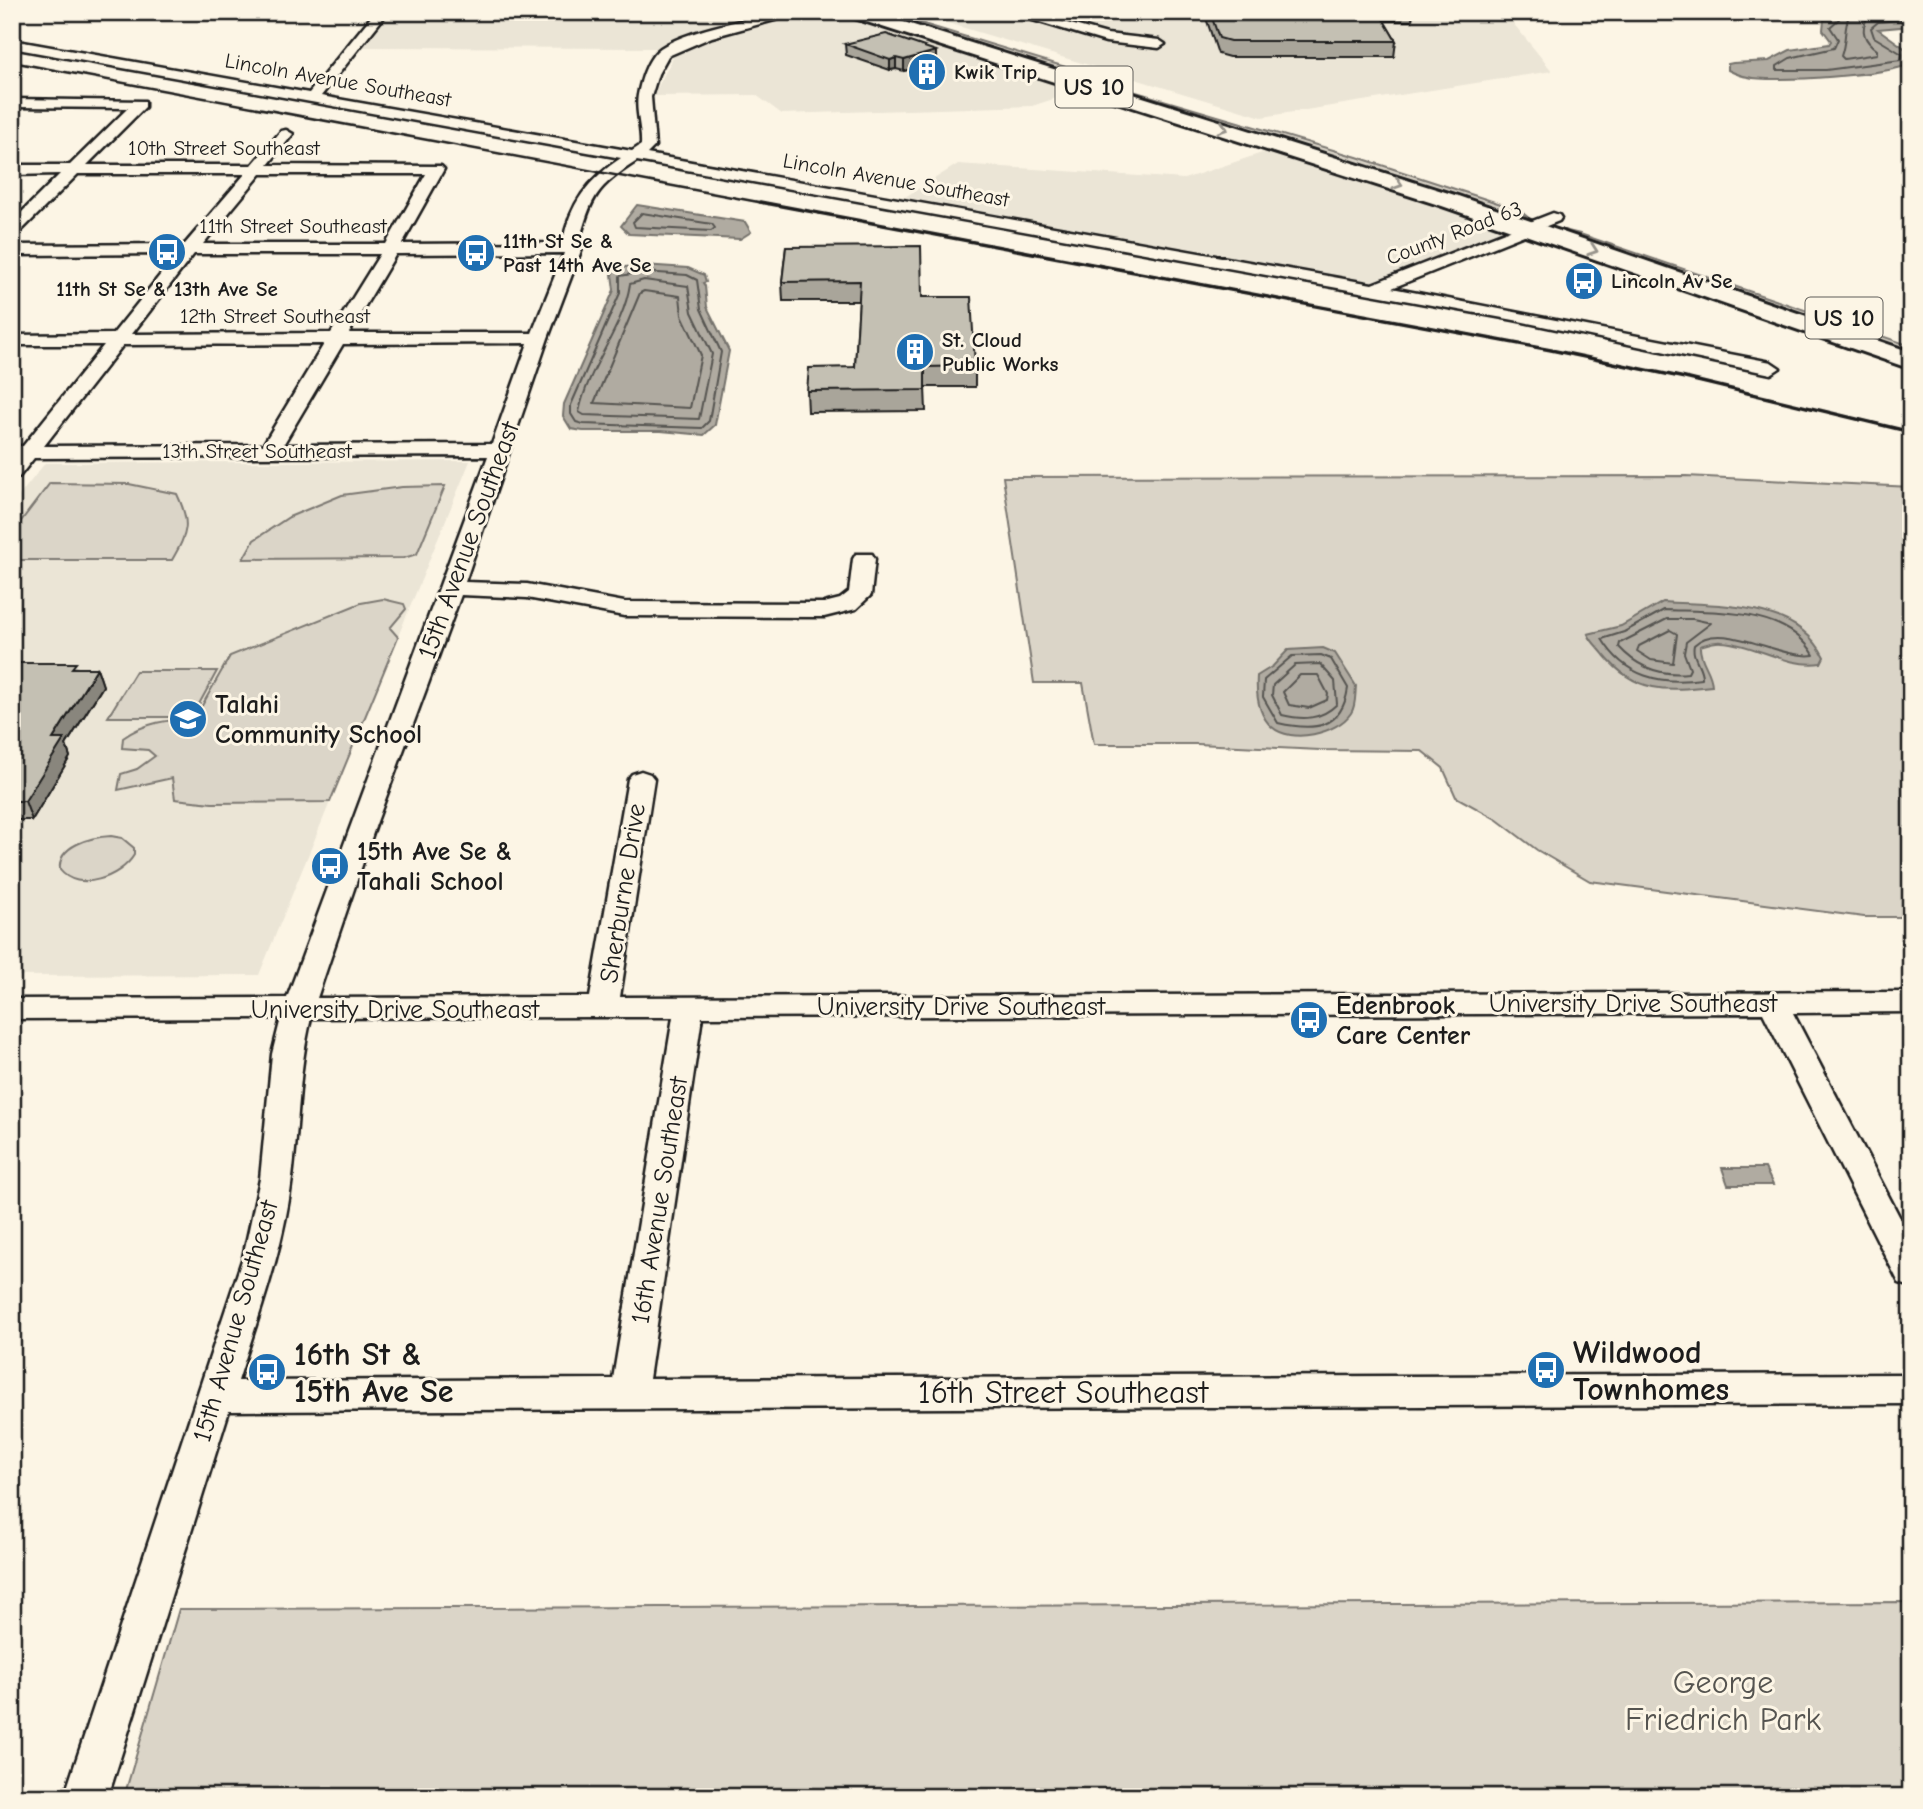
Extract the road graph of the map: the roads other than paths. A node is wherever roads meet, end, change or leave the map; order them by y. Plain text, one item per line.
1 (382, 12) edge
2 (739, 12) edge
3 (798, 12) edge
4 (854, 12) edge
5 (899, 12) edge
6 (1012, 12) edge
7 (765, 20) junction
8 (12, 44) edge
9 (1159, 44) dead end
10 (312, 98) junction
11 (12, 103) edge
12 (286, 134) dead end
13 (636, 157) junction
14 (257, 169) junction
15 (12, 170) edge
16 (77, 170) junction
17 (1553, 218) junction
18 (1528, 228) junction
19 (12, 231) edge
20 (574, 248) junction
21 (190, 249) junction
22 (393, 249) junction
23 (12, 250) edge
24 (1372, 290) junction
25 (539, 338) junction
26 (117, 339) junction
27 (335, 339) junction
28 (12, 340) edge
29 (1911, 341) edge
30 (1911, 361) edge
31 (1771, 368) dead end
32 (270, 450) junction
33 (501, 450) junction
34 (21, 452) edge
35 (12, 473) edge
36 (864, 559) dead end
37 (452, 588) junction
38 (641, 779) dead end
39 (1911, 1002) edge
40 (1773, 1003) junction
41 (689, 1007) junction
42 (603, 1008) junction
43 (12, 1009) edge
44 (298, 1009) junction
45 (1911, 1273) edge
46 (1911, 1389) edge
47 (629, 1393) junction
48 (215, 1396) junction
49 (86, 1797) edge

1 - 10 street
2 - 7 street
3 - 7 street, 15th Avenue Southeast
4 -> 18 highway, US 10
5 - 17 highway, US 10
6 - 9 street
7 - 13 street, 15th Avenue Southeast
8 - 10 street, Lincoln Avenue Southeast
10 - 13 street, Lincoln Avenue Southeast
11 - 16 street
12 - 14 street
13 - 20 street, 15th Avenue Southeast
13 - 24 street, Lincoln Avenue Southeast
14 - 16 street, 10th Street Southeast
14 - 21 street
14 - 22 street, 10th Street Southeast
15 - 16 street, 10th Street Southeast
16 - 19 street
17 - 18 street, County Road 63
17 - 29 highway, US 10
18 - 24 street, County Road 63
18 -> 30 highway, US 10
20 - 22 street, 11th Street Southeast
20 - 25 street, 15th Avenue Southeast
21 - 22 street, 11th Street Southeast
21 - 23 street, 11th Street Southeast
21 - 26 street
22 - 27 street
24 - 31 street, Lincoln Avenue Southeast
25 - 27 street, 12th Street Southeast
25 - 33 street, 15th Avenue Southeast
26 - 27 street, 12th Street Southeast
26 - 28 street, 12th Street Southeast
26 - 34 street
27 - 32 street
32 - 33 street, 13th Street Southeast
32 - 34 street, 13th Street Southeast
33 - 37 street, 15th Avenue Southeast
34 - 35 street
36 - 37 street
37 - 44 street, 15th Avenue Southeast
38 - 42 street, Sherburne Drive
39 - 40 street, University Drive Southeast
40 - 41 street, University Drive Southeast
40 - 45 street
41 - 42 street, University Drive Southeast
41 - 47 street, 16th Avenue Southeast
42 - 44 street, University Drive Southeast
43 - 44 street, University Drive Southeast
44 - 48 street, 15th Avenue Southeast
46 - 47 street, 16th Street Southeast
47 - 48 street, 16th Street Southeast
48 - 49 street, 15th Avenue Southeast

